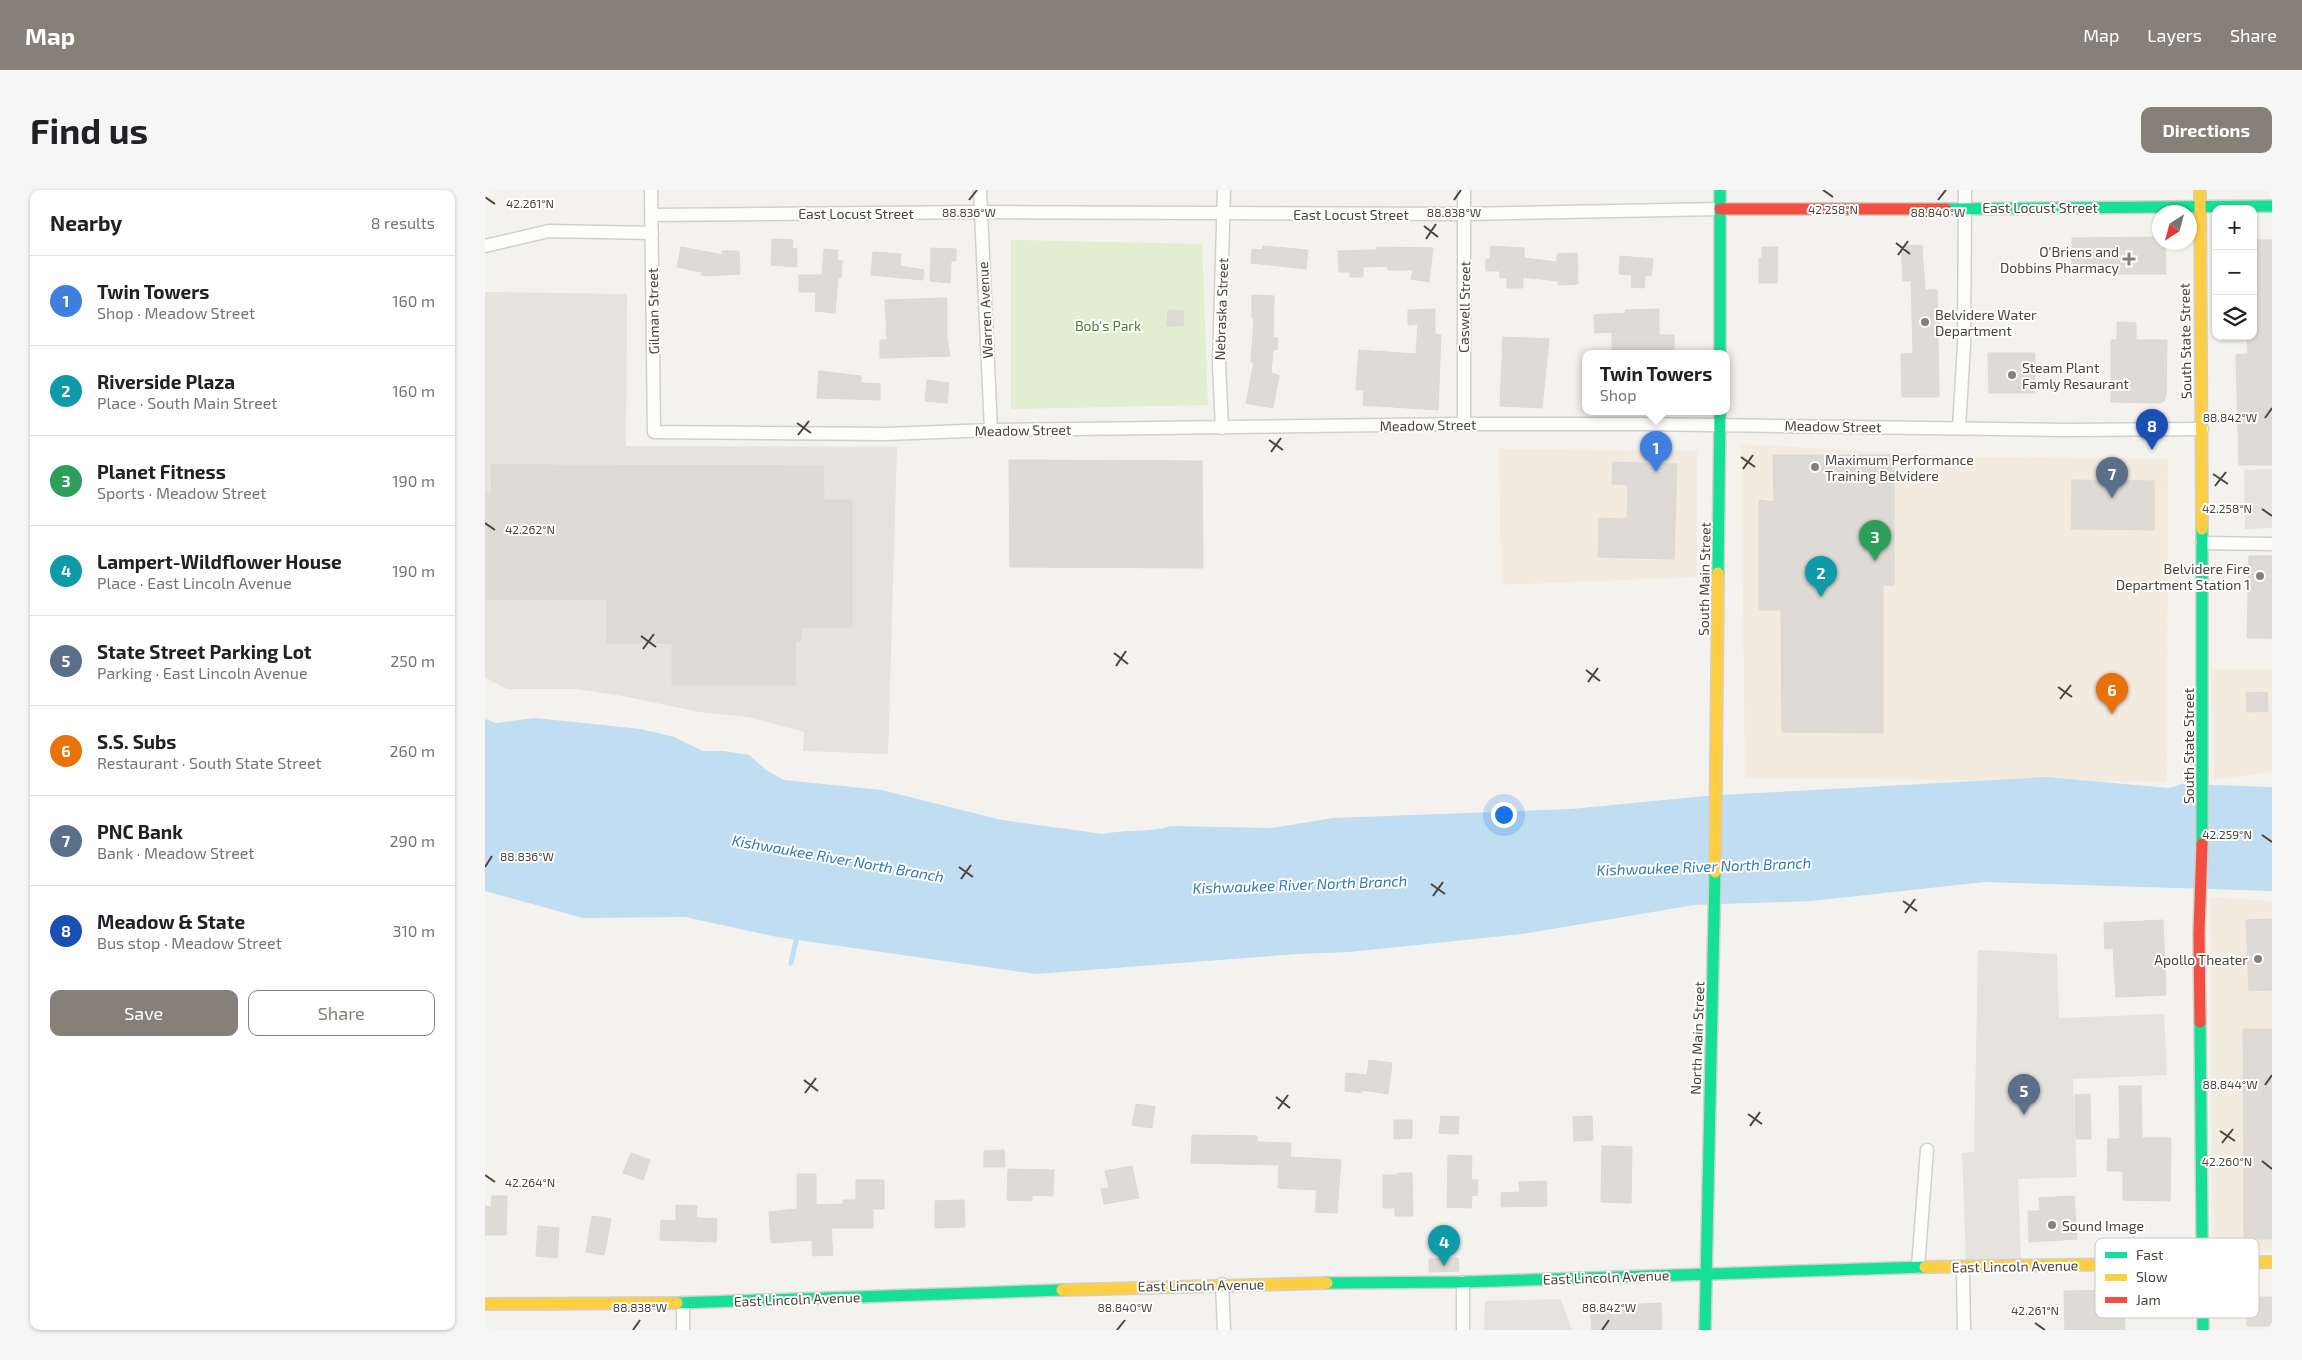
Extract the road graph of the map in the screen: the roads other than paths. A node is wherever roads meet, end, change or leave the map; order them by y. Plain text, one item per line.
1 (651, 190) edge
2 (981, 190) edge
3 (1224, 190) edge
4 (1464, 190) edge
5 (1720, 190) edge
6 (1965, 190) edge
7 (2199, 190) edge
8 (2272, 206) edge
9 (1965, 207) junction
10 (1720, 208) junction
11 (2199, 208) junction
12 (981, 212) junction
13 (1224, 214) junction
14 (1465, 214) junction
15 (652, 215) junction
16 (652, 233) junction
17 (485, 246) edge
18 (1720, 350) edge
19 (1720, 415) edge
20 (1464, 424) junction
21 (1720, 425) junction
22 (1222, 428) junction
23 (1959, 428) junction
24 (2202, 429) junction
25 (991, 430) junction
26 (654, 432) joint
27 (2203, 543) junction
28 (2272, 544) edge
29 (1717, 747) joint
30 (1927, 1150) dead end
31 (2203, 1238) edge
32 (2259, 1262) edge
33 (2272, 1262) edge
34 (2095, 1265) edge
35 (1918, 1267) junction
36 (1963, 1268) junction
37 (1705, 1274) junction
38 (1463, 1282) junction
39 (1221, 1284) junction
40 (683, 1302) junction
41 (485, 1304) edge
42 (683, 1330) edge
43 (1224, 1330) edge
44 (1463, 1330) edge
45 (1705, 1330) edge
46 (1964, 1330) edge

1 - 15 street, Gilman Street
2 - 12 street, Warren Avenue
3 - 13 street, Nebraska Street
4 - 14 street, Caswell Street
5 - 10 street
6 - 9 street
7 - 11 street, South State Street
8 - 11 street, East Locust Street
9 - 10 street, East Locust Street
9 - 11 street, East Locust Street
9 - 23 street
10 - 14 street, East Locust Street
10 - 18 street
11 - 24 street, South State Street
12 - 13 street, East Locust Street
12 - 15 street, East Locust Street
12 - 25 street, Warren Avenue
13 - 14 street, East Locust Street
13 - 22 street, Nebraska Street
14 - 20 street, Caswell Street
15 - 16 street, Gilman Street
16 - 17 street
16 - 26 street, Gilman Street
19 - 21 street, South Main Street
20 - 21 street, Meadow Street
20 - 22 street, Meadow Street
21 - 23 street, Meadow Street
21 - 29 street, South Main Street
22 - 25 street, Meadow Street
23 - 24 street, Meadow Street
24 - 27 street, South State Street
25 - 26 street, Meadow Street
27 - 28 street
27 - 31 street, South State Street
29 - 37 street, North Main Street
30 - 35 street
32 - 33 street, East Lincoln Avenue
34 - 36 street, East Lincoln Avenue
35 - 36 street, East Lincoln Avenue
35 - 37 street, East Lincoln Avenue
36 - 46 street
37 - 38 street, East Lincoln Avenue
37 - 45 street, North Main Street
38 - 39 street, East Lincoln Avenue
38 - 44 street
39 - 40 street, East Lincoln Avenue
39 - 43 street
40 - 41 street, East Lincoln Avenue
40 - 42 street

